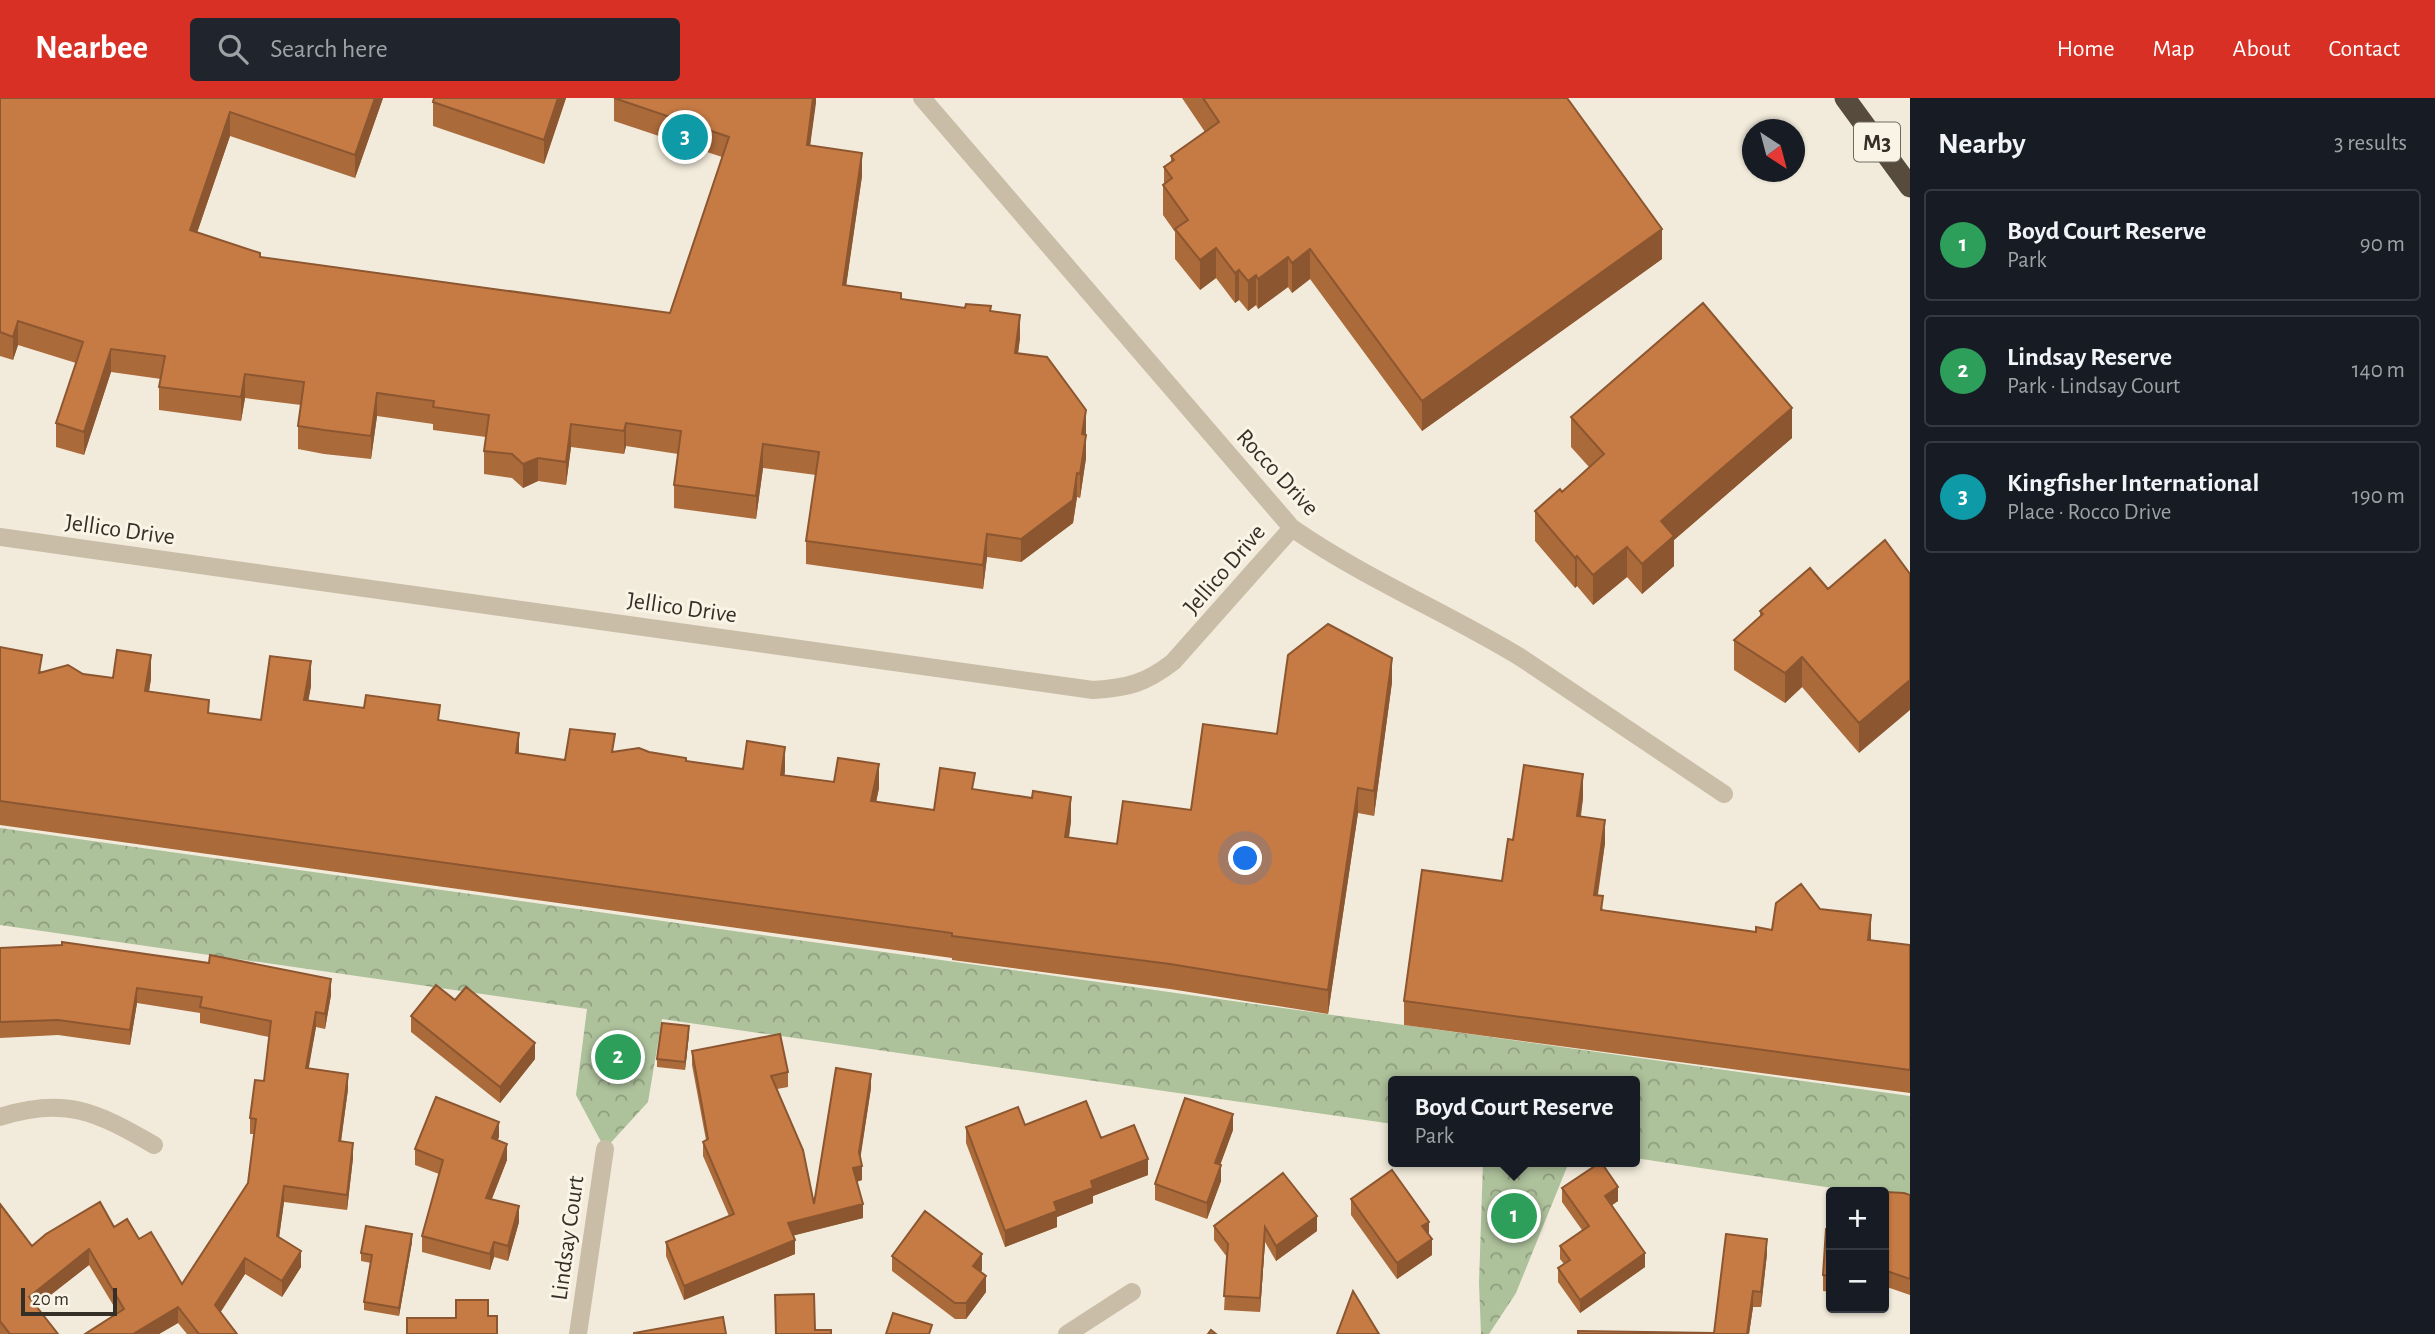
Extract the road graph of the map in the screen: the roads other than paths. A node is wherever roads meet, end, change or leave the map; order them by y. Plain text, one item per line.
1 (922, 98) edge
2 (1845, 98) edge
3 (1910, 187) edge
4 (1292, 528) junction
5 (0, 537) edge
6 (1724, 794) dead end
7 (0, 1117) edge
8 (153, 1145) dead end
9 (604, 1149) dead end
10 (1132, 1292) dead end
11 (578, 1334) edge
12 (1067, 1334) edge

1 - 4 street, Rocco Drive
2 - 3 highway, M3
4 - 5 street, Jellico Drive
4 - 6 street, Rocco Drive
7 - 8 street
9 - 11 street, Lindsay Court
10 - 12 street

